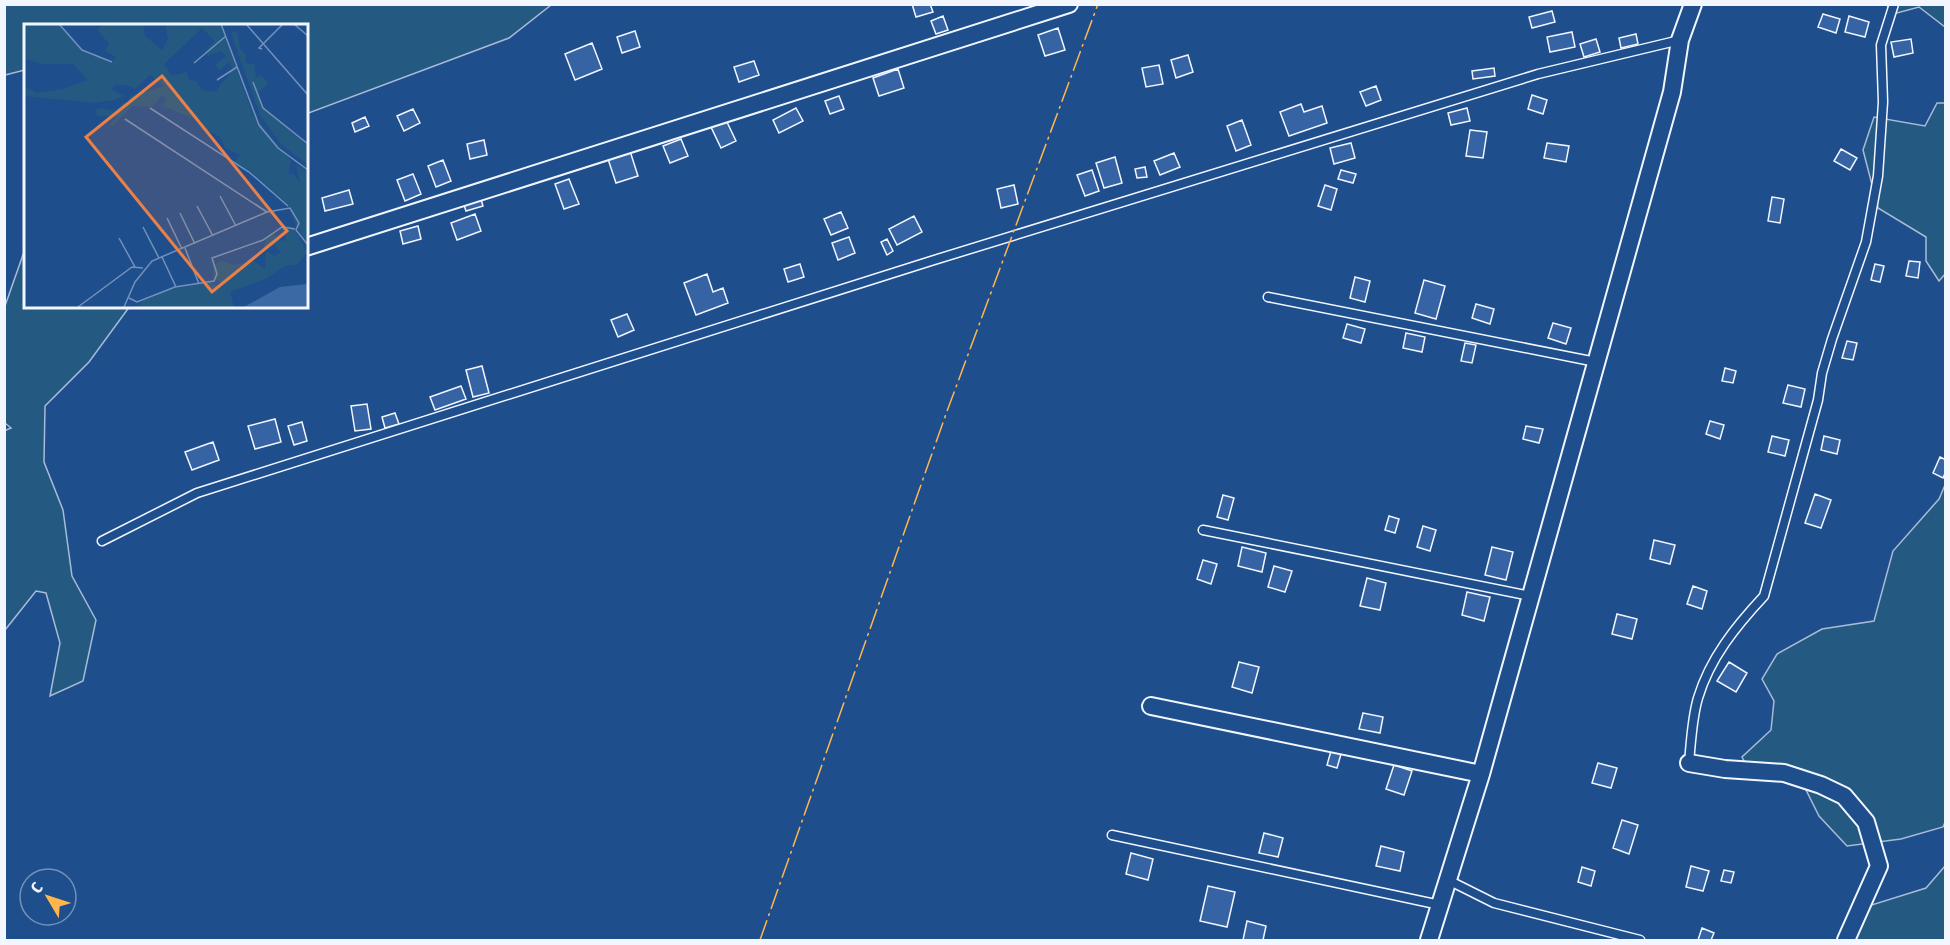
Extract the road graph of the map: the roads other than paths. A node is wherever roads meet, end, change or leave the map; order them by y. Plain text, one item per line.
1 (1069, 4) edge
2 (1693, 4) edge
3 (1894, 4) edge
4 (1680, 40) junction
5 (308, 246) edge
6 (1269, 297) dead end
7 (1596, 362) junction
8 (1203, 530) dead end
9 (102, 541) dead end
10 (1530, 596) junction
11 (1151, 706) dead end
12 (1689, 763) joint
13 (1481, 774) junction
14 (1112, 835) dead end
15 (1447, 880) junction
16 (1440, 905) junction
17 (1429, 940) edge
18 (1640, 940) edge
19 (1846, 940) edge

1 - 5 street
2 - 4 street
3 - 12 lane
4 - 7 street
4 - 9 lane
6 - 7 lane
7 - 10 street
8 - 10 lane
10 - 13 street
11 - 13 street
12 - 19 street
13 - 15 street
14 - 16 lane
15 - 16 street
15 - 18 lane
16 - 17 street

